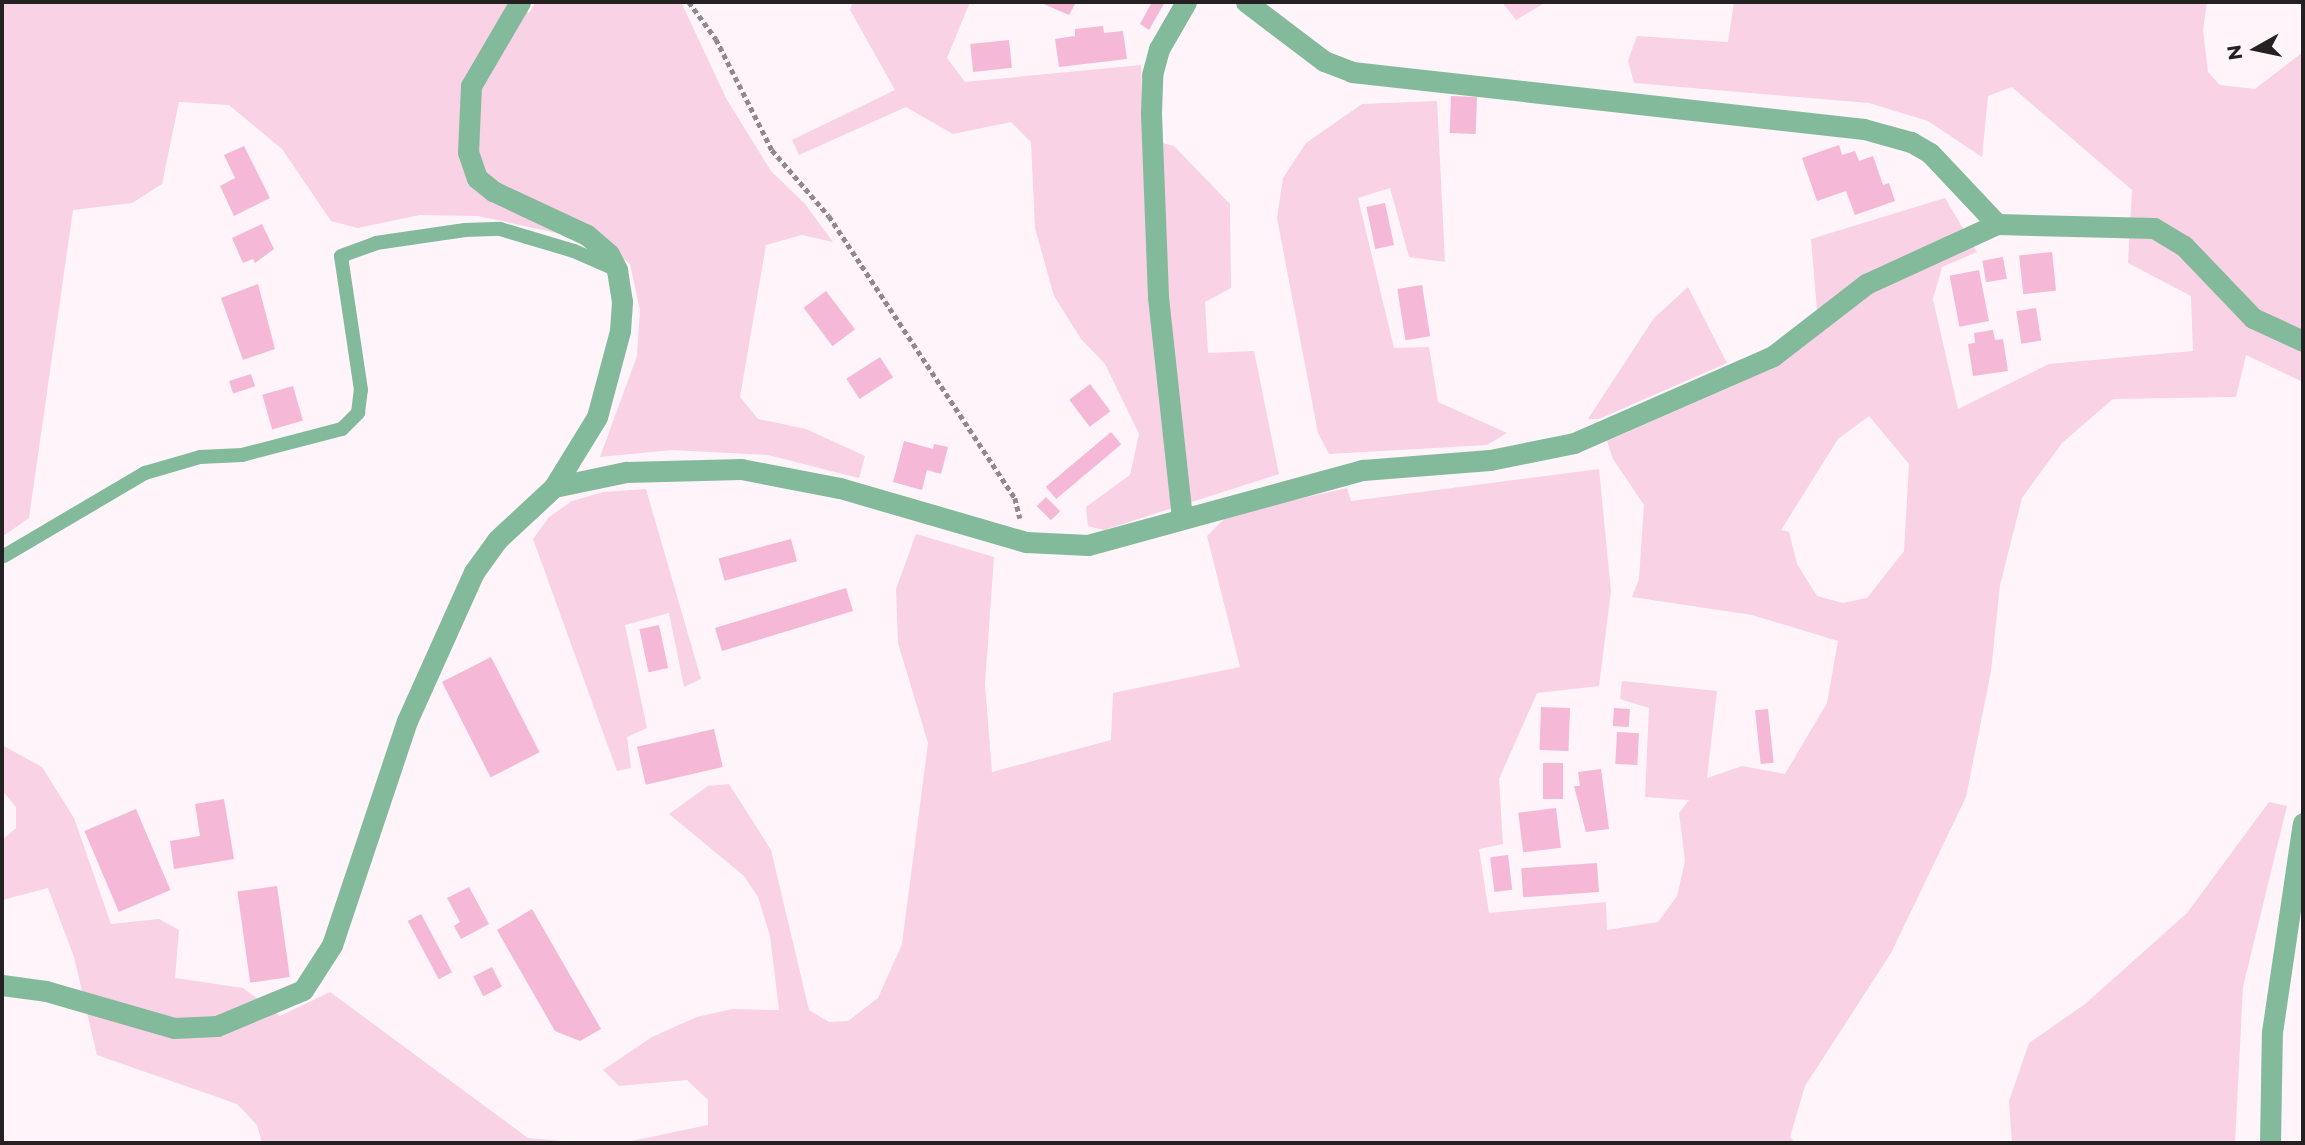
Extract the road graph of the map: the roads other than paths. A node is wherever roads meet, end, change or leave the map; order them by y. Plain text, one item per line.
1 (520, 2) edge
2 (1186, 2) edge
3 (1246, 2) edge
4 (1997, 224) junction
5 (617, 270) junction
6 (2303, 341) edge
7 (554, 487) junction
8 (1182, 519) junction
9 (4, 556) dead end
10 (2303, 823) edge
11 (2, 985) edge
12 (2270, 1143) edge

1 - 5 street
2 - 8 street
3 - 4 street
4 - 6 street
4 - 8 street
5 - 7 street
5 - 9 lane
7 - 8 street
7 - 11 street
10 - 12 street

